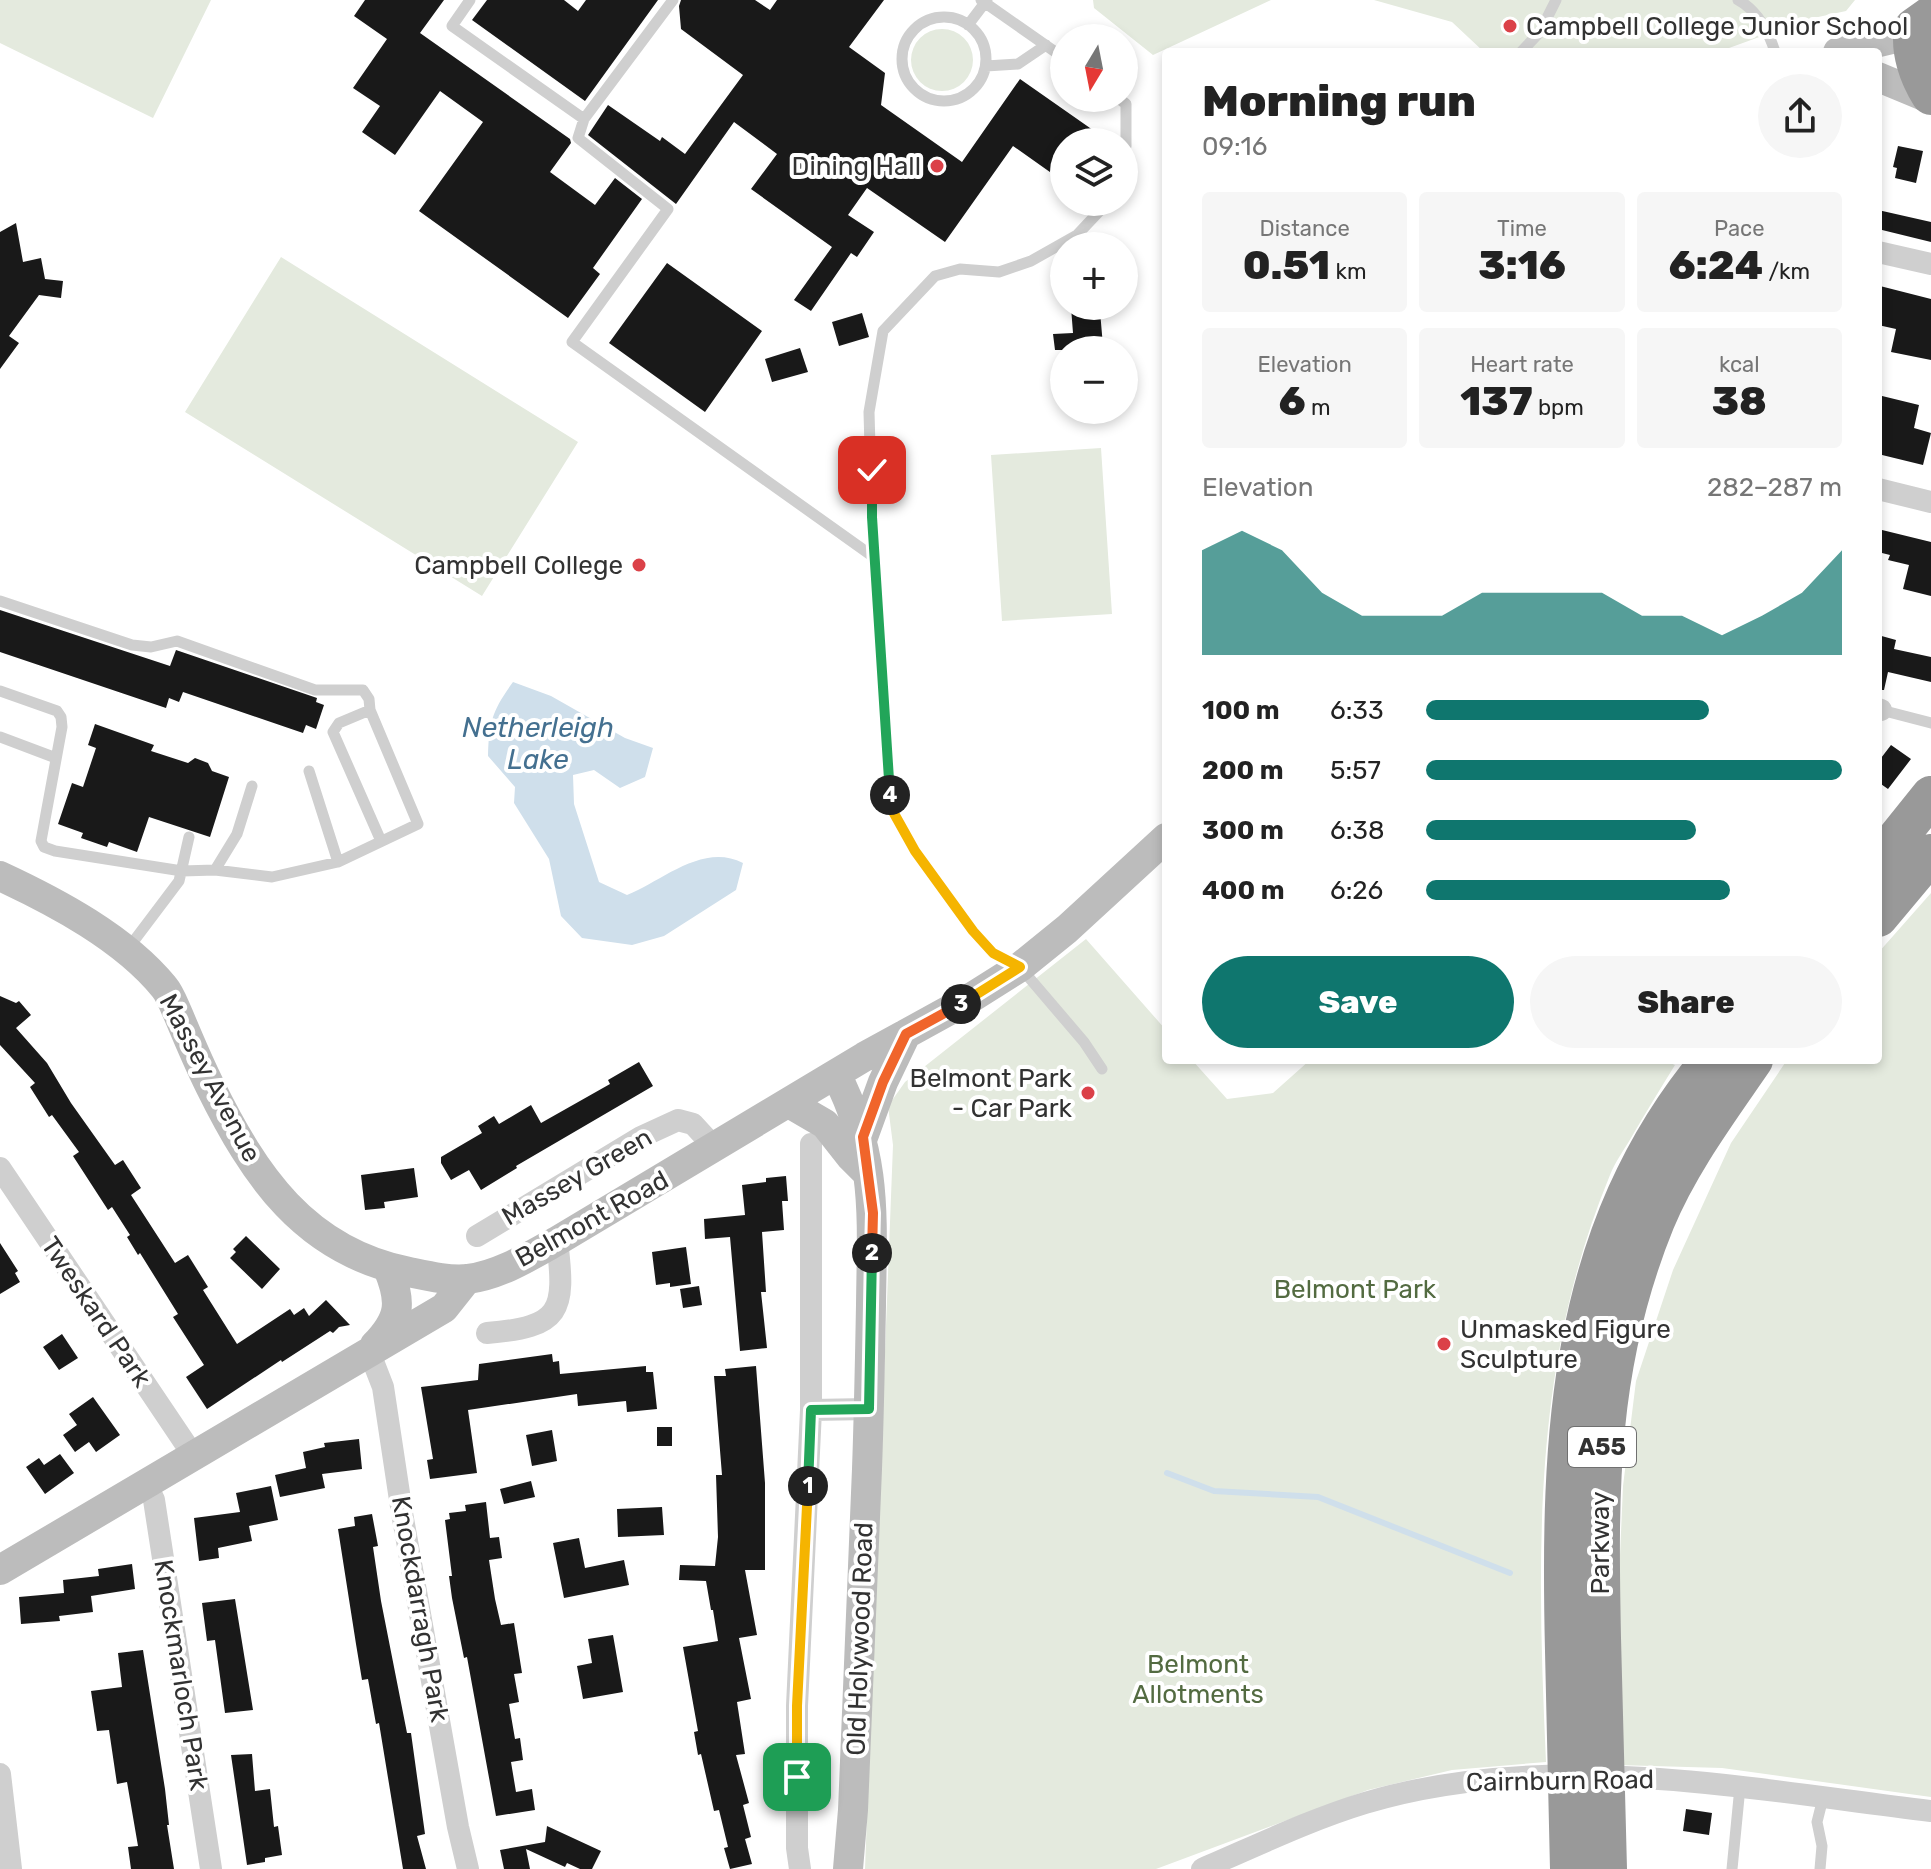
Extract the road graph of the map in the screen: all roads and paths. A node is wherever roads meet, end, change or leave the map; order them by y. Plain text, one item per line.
1 (470, 0) edge
2 (673, 0) edge
3 (1556, 0) edge
4 (1738, 0) edge
5 (984, 1) edge
6 (1916, 20) edge
7 (968, 25) junction
8 (1046, 45) junction
9 (1050, 48) edge
10 (1525, 48) edge
11 (1774, 48) edge
12 (1848, 48) edge
13 (986, 66) junction
14 (1882, 79) edge
15 (1931, 97) edge
16 (584, 119) junction
17 (1095, 216) edge
18 (1882, 253) edge
19 (1931, 264) edge
20 (1882, 490) edge
21 (1931, 502) edge
22 (875, 558) junction
23 (0, 601) edge
24 (0, 691) edge
25 (370, 710) junction
26 (1882, 710) edge
27 (1931, 723) edge
28 (0, 737) edge
29 (56, 758) junction
30 (309, 771) dead end
31 (252, 786) dead end
32 (1931, 796) edge
33 (189, 837) dead end
34 (381, 841) junction
35 (1162, 842) edge
36 (1931, 854) edge
37 (1882, 857) edge
38 (338, 862) junction
39 (215, 870) junction
40 (182, 871) junction
41 (0, 876) edge
42 (1882, 912) edge
43 (126, 951) junction
44 (1020, 967) junction
45 (906, 1034) junction
46 (1708, 1064) edge
47 (1750, 1064) edge
48 (1102, 1069) dead end
49 (836, 1074) junction
50 (789, 1103) junction
51 (863, 1137) junction
52 (811, 1144) dead end
53 (715, 1148) junction
54 (0, 1168) edge
55 (870, 1175) junction
56 (477, 1236) dead end
57 (557, 1241) junction
58 (388, 1268) junction
59 (467, 1279) junction
60 (487, 1333) dead end
61 (369, 1351) junction
62 (869, 1409) junction
63 (811, 1410) junction
64 (193, 1455) junction
65 (146, 1483) junction
66 (0, 1570) edge
67 (0, 1774) edge
68 (1740, 1787) junction
69 (1823, 1798) junction
70 (1931, 1811) edge
71 (11, 1869) edge
72 (211, 1869) edge
73 (468, 1869) edge
74 (800, 1869) edge
75 (848, 1869) edge
76 (1202, 1869) edge
77 (1570, 1869) edge
78 (1607, 1869) edge
79 (1732, 1869) edge
80 (1820, 1869) edge

1 - 16 lane
2 - 16 lane
3 - 10 lane
4 - 11 lane
5 - 7 lane
5 - 8 lane
6 - 12 street
6 - 15 highway
7 - 13 lane
7 - 13 lane
8 - 9 lane
8 - 13 lane
14 - 15 street
16 - 22 lane
17 - 22 lane
18 - 19 street
20 - 21 street
22 - 44 lane
23 - 25 lane
24 - 29 lane
25 - 34 lane
25 - 34 lane
26 - 27 lane
28 - 29 lane
29 - 40 lane
30 - 38 lane
31 - 39 lane
32 - 37 highway
33 - 40 lane
34 - 38 lane
35 - 44 street, Belmont Road
36 - 42 highway
38 - 39 lane
39 - 40 lane
40 - 43 lane
41 - 43 street, Massey Avenue
43 - 58 street, Massey Avenue
44 - 45 street, Belmont Road
44 - 48 lane
45 - 49 street, Belmont Road
45 - 51 street
46 - 77 highway, Parkway / A55
47 - 78 highway, Parkway / A55
49 - 50 street, Belmont Road
49 - 51 street, Old Holywood Road
50 - 53 street, Belmont Road
50 - 55 street
51 - 55 street, Old Holywood Road
52 - 63 street
53 - 56 street, Massey Green
53 - 57 street, Belmont Road
54 - 64 street, Tweskard Park
55 - 62 street, Old Holywood Road
57 - 59 street, Belmont Road
57 - 60 street
58 - 59 street, Massey Avenue
58 - 61 street
59 - 61 street
61 - 64 street
61 - 73 street, Knockdarragh Park
62 - 63 street
62 - 75 street, Old Holywood Road
63 - 74 street
64 - 65 street
65 - 66 street
65 - 72 street, Knockmarloch Park
67 - 71 street
68 - 69 street, Cairnburn Road
68 - 76 street, Cairnburn Road
68 - 79 lane
69 - 70 street, Cairnburn Road
69 - 80 lane

